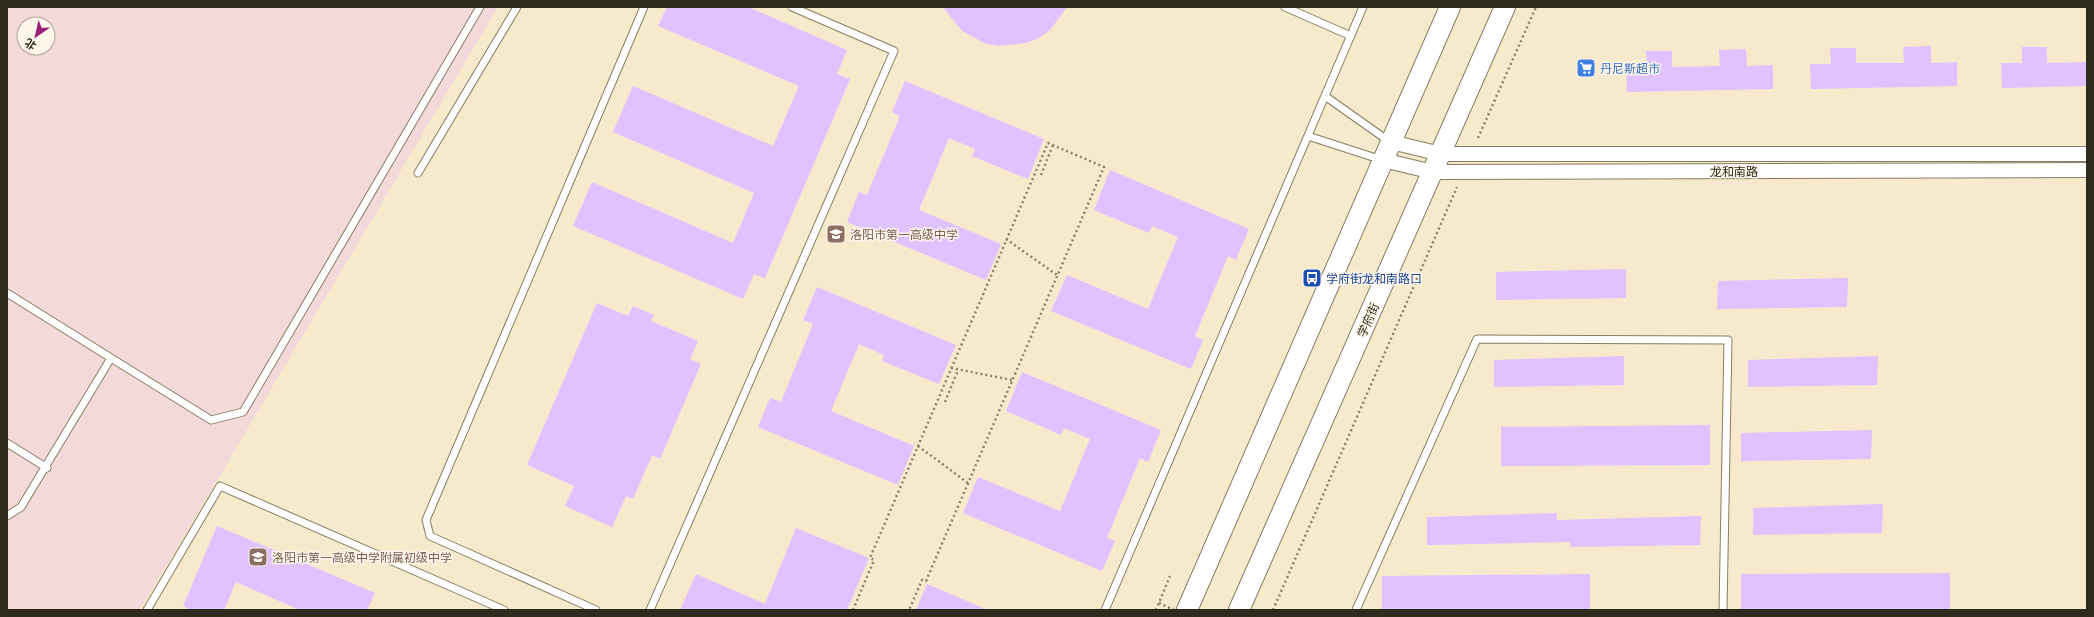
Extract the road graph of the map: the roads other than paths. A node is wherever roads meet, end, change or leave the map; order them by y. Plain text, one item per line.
1 (480, 7) edge
2 (517, 7) edge
3 (644, 7) edge
4 (792, 7) edge
5 (1285, 7) edge
6 (1363, 7) edge
7 (1450, 7) edge
8 (1505, 7) edge
9 (1351, 36) junction
10 (1325, 96) junction
11 (1308, 136) junction
12 (1391, 142) junction
13 (2087, 154) edge
14 (1383, 160) junction
15 (1437, 163) junction
16 (2087, 170) edge
17 (418, 173) dead end
18 (7, 293) edge
19 (112, 358) junction
20 (7, 443) edge
21 (47, 468) junction
22 (7, 516) edge
23 (147, 610) edge
24 (504, 610) edge
25 (596, 610) edge
26 (650, 610) edge
27 (1105, 610) edge
28 (1187, 610) edge
29 (1239, 610) edge
30 (1356, 610) edge
31 (1723, 610) edge

1 - 19 lane
2 - 17 lane
3 - 25 lane
4 - 26 lane
5 - 9 lane
6 - 9 lane
7 - 12 main road
8 - 15 main road, 学府街
9 - 10 lane
10 - 11 lane
10 - 12 lane
11 - 14 lane
11 - 27 lane
12 - 14 main road
12 - 15 street, 龙和南路
13 - 15 street, 龙和南路
14 - 15 street, 龙和南路
14 - 28 main road
15 - 16 street, 龙和南路
15 - 29 main road, 学府街
18 - 19 lane
19 - 21 lane
20 - 21 lane
21 - 22 lane
23 - 24 lane
30 - 31 lane

